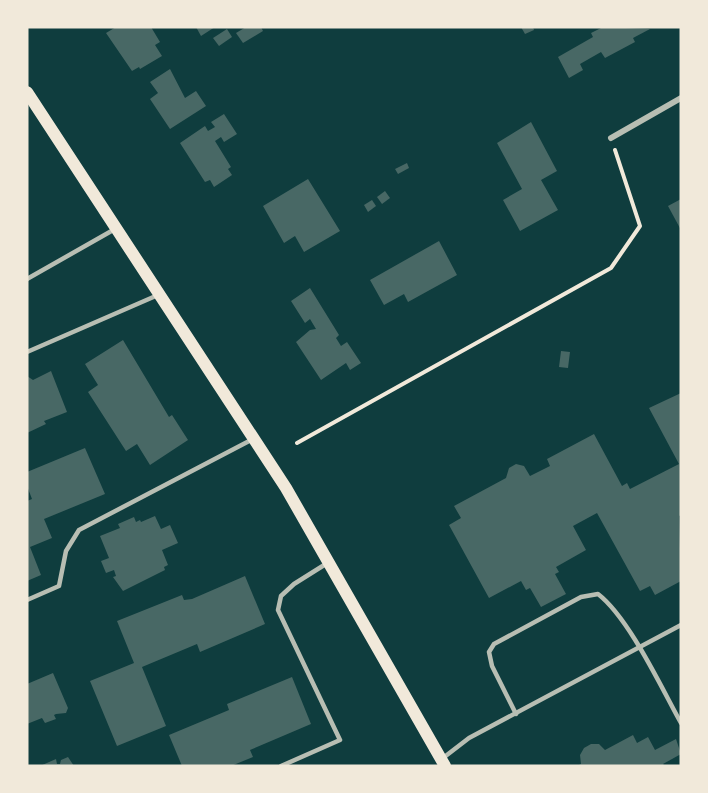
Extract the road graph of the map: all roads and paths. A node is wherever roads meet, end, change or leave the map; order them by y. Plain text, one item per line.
1 (28, 95) edge
2 (681, 98) edge
3 (611, 138) joint
4 (117, 228) junction
5 (27, 279) edge
6 (160, 294) junction
7 (27, 352) edge
8 (254, 439) junction
9 (297, 443) dead end
10 (329, 562) junction
11 (27, 600) edge
12 (681, 625) edge
13 (638, 648) junction
14 (516, 714) junction
15 (681, 723) edge
16 (440, 764) edge
17 (281, 766) edge

1 - 4 main road
2 - 3 street
3 - 9 path
4 - 5 lane
4 - 6 main road
6 - 7 lane
6 - 8 main road
8 - 10 main road
8 - 11 lane
10 - 16 main road
10 - 17 lane
12 - 13 lane
13 - 14 lane
13 - 14 lane
13 - 15 lane
14 - 16 lane

